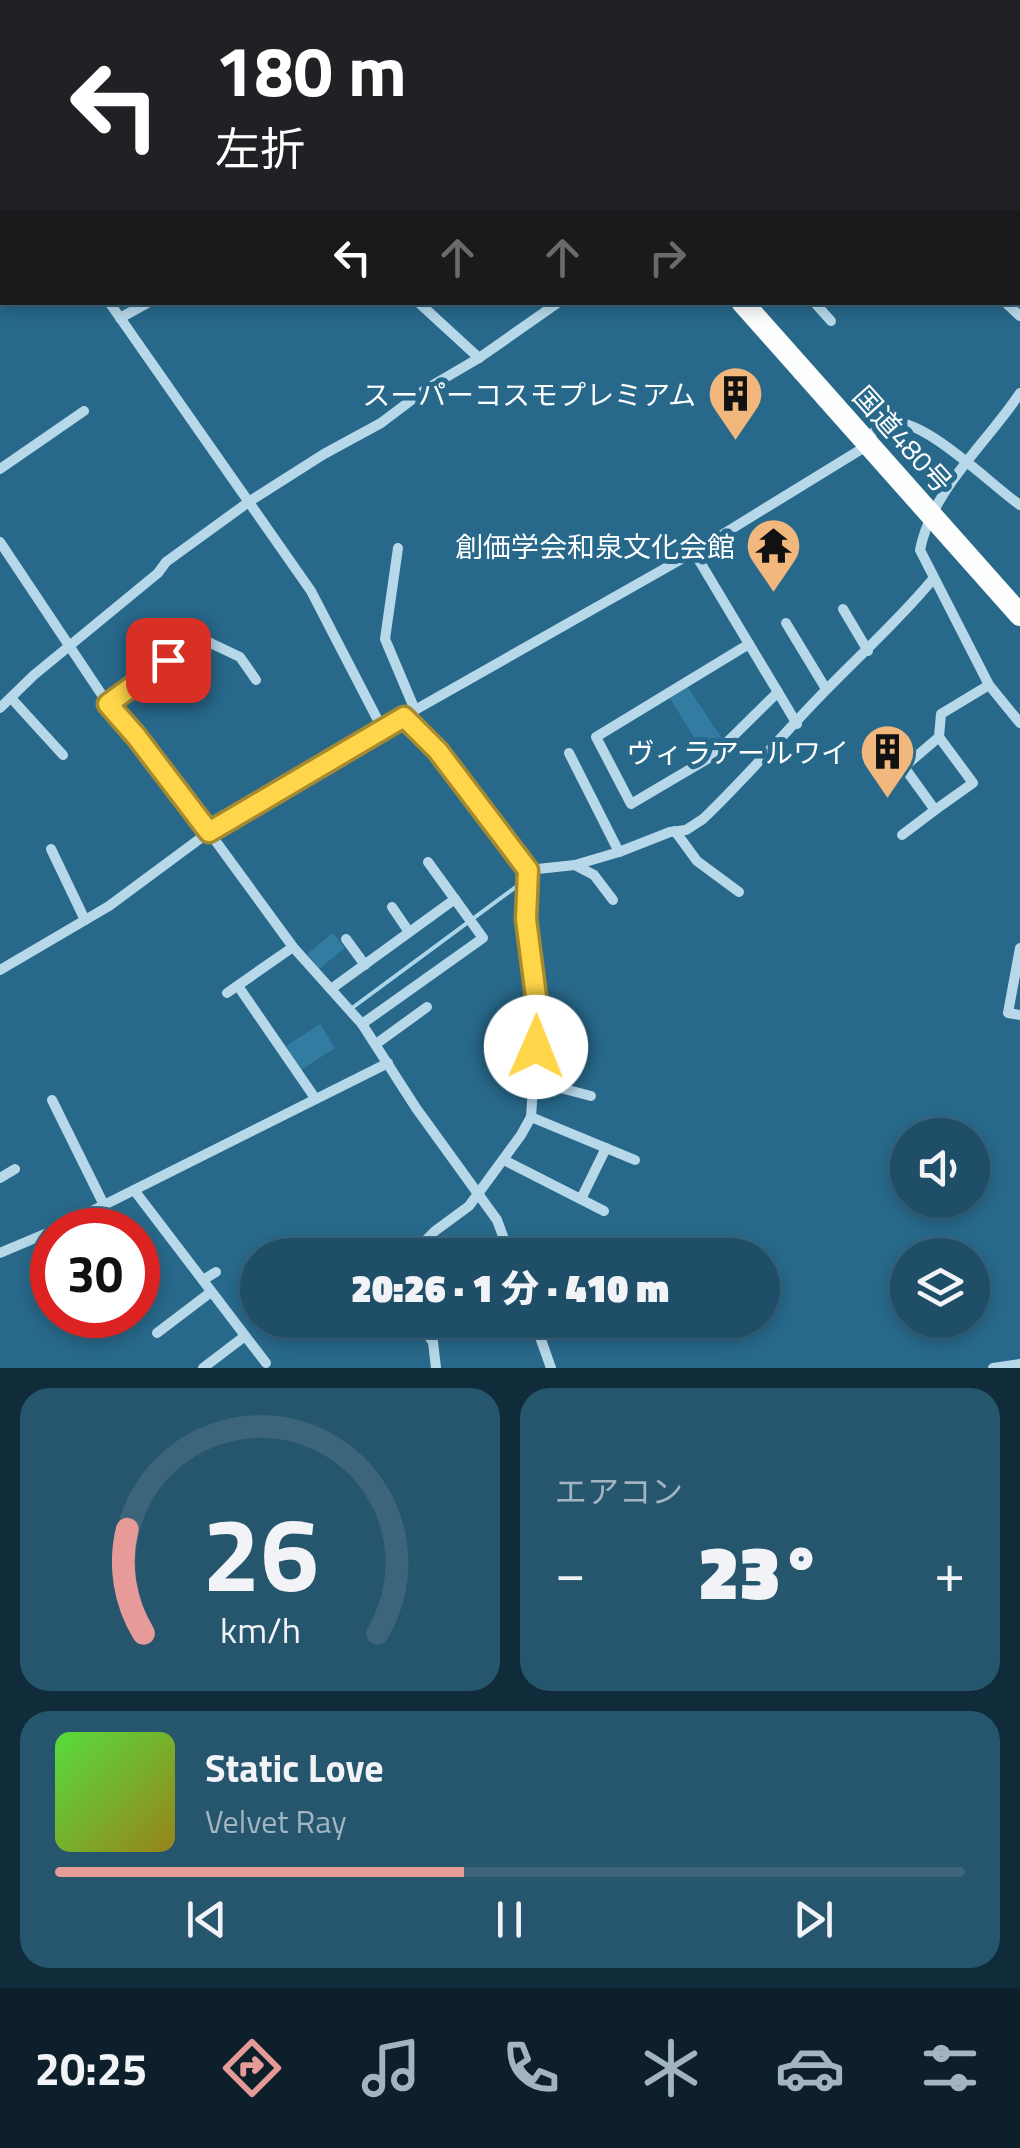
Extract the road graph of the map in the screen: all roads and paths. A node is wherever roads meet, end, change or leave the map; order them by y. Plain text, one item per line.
1 (111, 305) edge
2 (144, 305) edge
3 (421, 305) edge
4 (555, 305) edge
5 (745, 305) edge
6 (817, 305) edge
7 (120, 318) junction
8 (831, 321) dead end
9 (479, 358) junction
10 (1020, 393) edge
11 (84, 411) dead end
12 (867, 443) junction
13 (966, 464) junction
14 (0, 470) edge
15 (250, 501) junction
16 (1020, 505) edge
17 (933, 518) junction
18 (0, 542) edge
19 (398, 548) dead end
20 (694, 552) junction
21 (933, 578) junction
22 (842, 609) dead end
23 (1020, 615) edge
24 (786, 623) dead end
25 (178, 637) dead end
26 (749, 644) junction
27 (70, 645) junction
28 (185, 651) junction
29 (868, 651) junction
30 (256, 680) dead end
31 (988, 686) junction
32 (826, 690) junction
33 (778, 692) junction
34 (12, 699) junction
35 (108, 704) junction
36 (0, 708) edge
37 (415, 710) junction
38 (404, 717) junction
39 (1020, 723) edge
40 (796, 724) junction
41 (383, 730) junction
42 (938, 737) junction
43 (570, 753) dead end
44 (62, 756) dead end
45 (934, 810) junction
46 (675, 831) junction
47 (209, 832) junction
48 (902, 835) dead end
49 (69, 852) dead end
50 (619, 852) junction
51 (428, 862) dead end
52 (575, 865) junction
53 (528, 870) junction
54 (726, 882) junction
55 (740, 892) dead end
56 (720, 895) dead end
57 (456, 899) junction
58 (614, 900) dead end
59 (392, 907) dead end
60 (86, 920) junction
61 (409, 932) junction
62 (346, 939) dead end
63 (292, 948) junction
64 (1020, 948) edge
65 (365, 965) junction
66 (1, 966) edge
67 (238, 986) junction
68 (331, 989) junction
69 (226, 994) dead end
70 (427, 1007) dead end
71 (1020, 1015) edge
72 (279, 1021) dead end
73 (362, 1024) junction
74 (268, 1029) junction
75 (376, 1044) junction
76 (388, 1063) junction
77 (534, 1082) junction
78 (590, 1096) dead end
79 (315, 1098) junction
80 (52, 1100) dead end
81 (531, 1117) junction
82 (606, 1148) junction
83 (504, 1160) junction
84 (635, 1160) dead end
85 (15, 1169) dead end
86 (0, 1178) edge
87 (134, 1190) junction
88 (477, 1192) junction
89 (582, 1199) junction
90 (104, 1205) junction
91 (98, 1208) edge
92 (604, 1211) dead end
93 (428, 1238) edge
94 (504, 1238) edge
95 (30, 1241) edge
96 (0, 1254) edge
97 (216, 1272) dead end
98 (203, 1280) junction
99 (212, 1292) junction
100 (240, 1328) edge
101 (160, 1331) edge
102 (243, 1338) edge
103 (247, 1338) edge
104 (430, 1338) edge
105 (540, 1338) edge
106 (266, 1363) dead end
107 (1020, 1364) edge
108 (203, 1368) edge
109 (436, 1368) edge
110 (551, 1368) edge
111 (993, 1368) edge

1 - 7 street
2 - 7 street
3 - 9 street
4 - 9 street
5 - 12 highway, 国道480号
6 - 8 street
7 - 15 street
9 - 15 street
10 - 13 street
11 - 14 street
12 - 13 street
12 - 17 highway, 国道480号
12 - 20 street
13 - 16 street
13 - 17 street
15 - 27 street
15 - 41 street
17 - 21 street
17 - 23 highway, 国道480号
18 - 27 street
19 - 37 street
20 - 26 street
20 - 37 street
21 - 29 street
21 - 31 street
22 - 29 street
24 - 32 street
25 - 28 street
26 - 33 street
26 - 33 street
27 - 34 street
27 - 35 street
28 - 30 street
28 - 35 street
29 - 32 street
31 - 39 street
31 - 42 street
32 - 40 street
33 - 40 street
34 - 36 street
34 - 44 street
35 - 47 street
37 - 38 street
38 - 41 street
38 - 53 street
40 - 46 street
41 - 47 street
42 - 45 street
42 - 45 street
43 - 50 street
45 - 48 street
46 - 50 street
46 - 54 street
47 - 60 street
47 - 63 street
49 - 60 street
50 - 52 street
51 - 57 street
52 - 53 street
52 - 58 street
53 - 77 street
54 - 55 street
54 - 56 street
57 - 61 street
57 - 73 street
59 - 61 street
60 - 66 street
61 - 65 street
62 - 65 street
63 - 67 street
63 - 68 street
64 - 71 street
65 - 68 street
67 - 69 street
67 - 74 street
68 - 73 street
70 - 75 street
72 - 74 street
73 - 75 street
74 - 79 street
75 - 76 street
76 - 79 street
76 - 88 street
77 - 78 street
77 - 81 street
79 - 87 street
80 - 90 street
81 - 82 street
81 - 83 street
82 - 84 street
82 - 89 street
83 - 88 street
83 - 89 street
85 - 86 street
87 - 90 street
87 - 98 street
88 - 93 street
88 - 94 street
89 - 92 street
90 - 91 street
95 - 96 street
97 - 98 street
98 - 99 street
99 - 100 street
99 - 101 street
102 - 108 street
103 - 106 street
104 - 109 street
105 - 110 street
107 - 111 street

